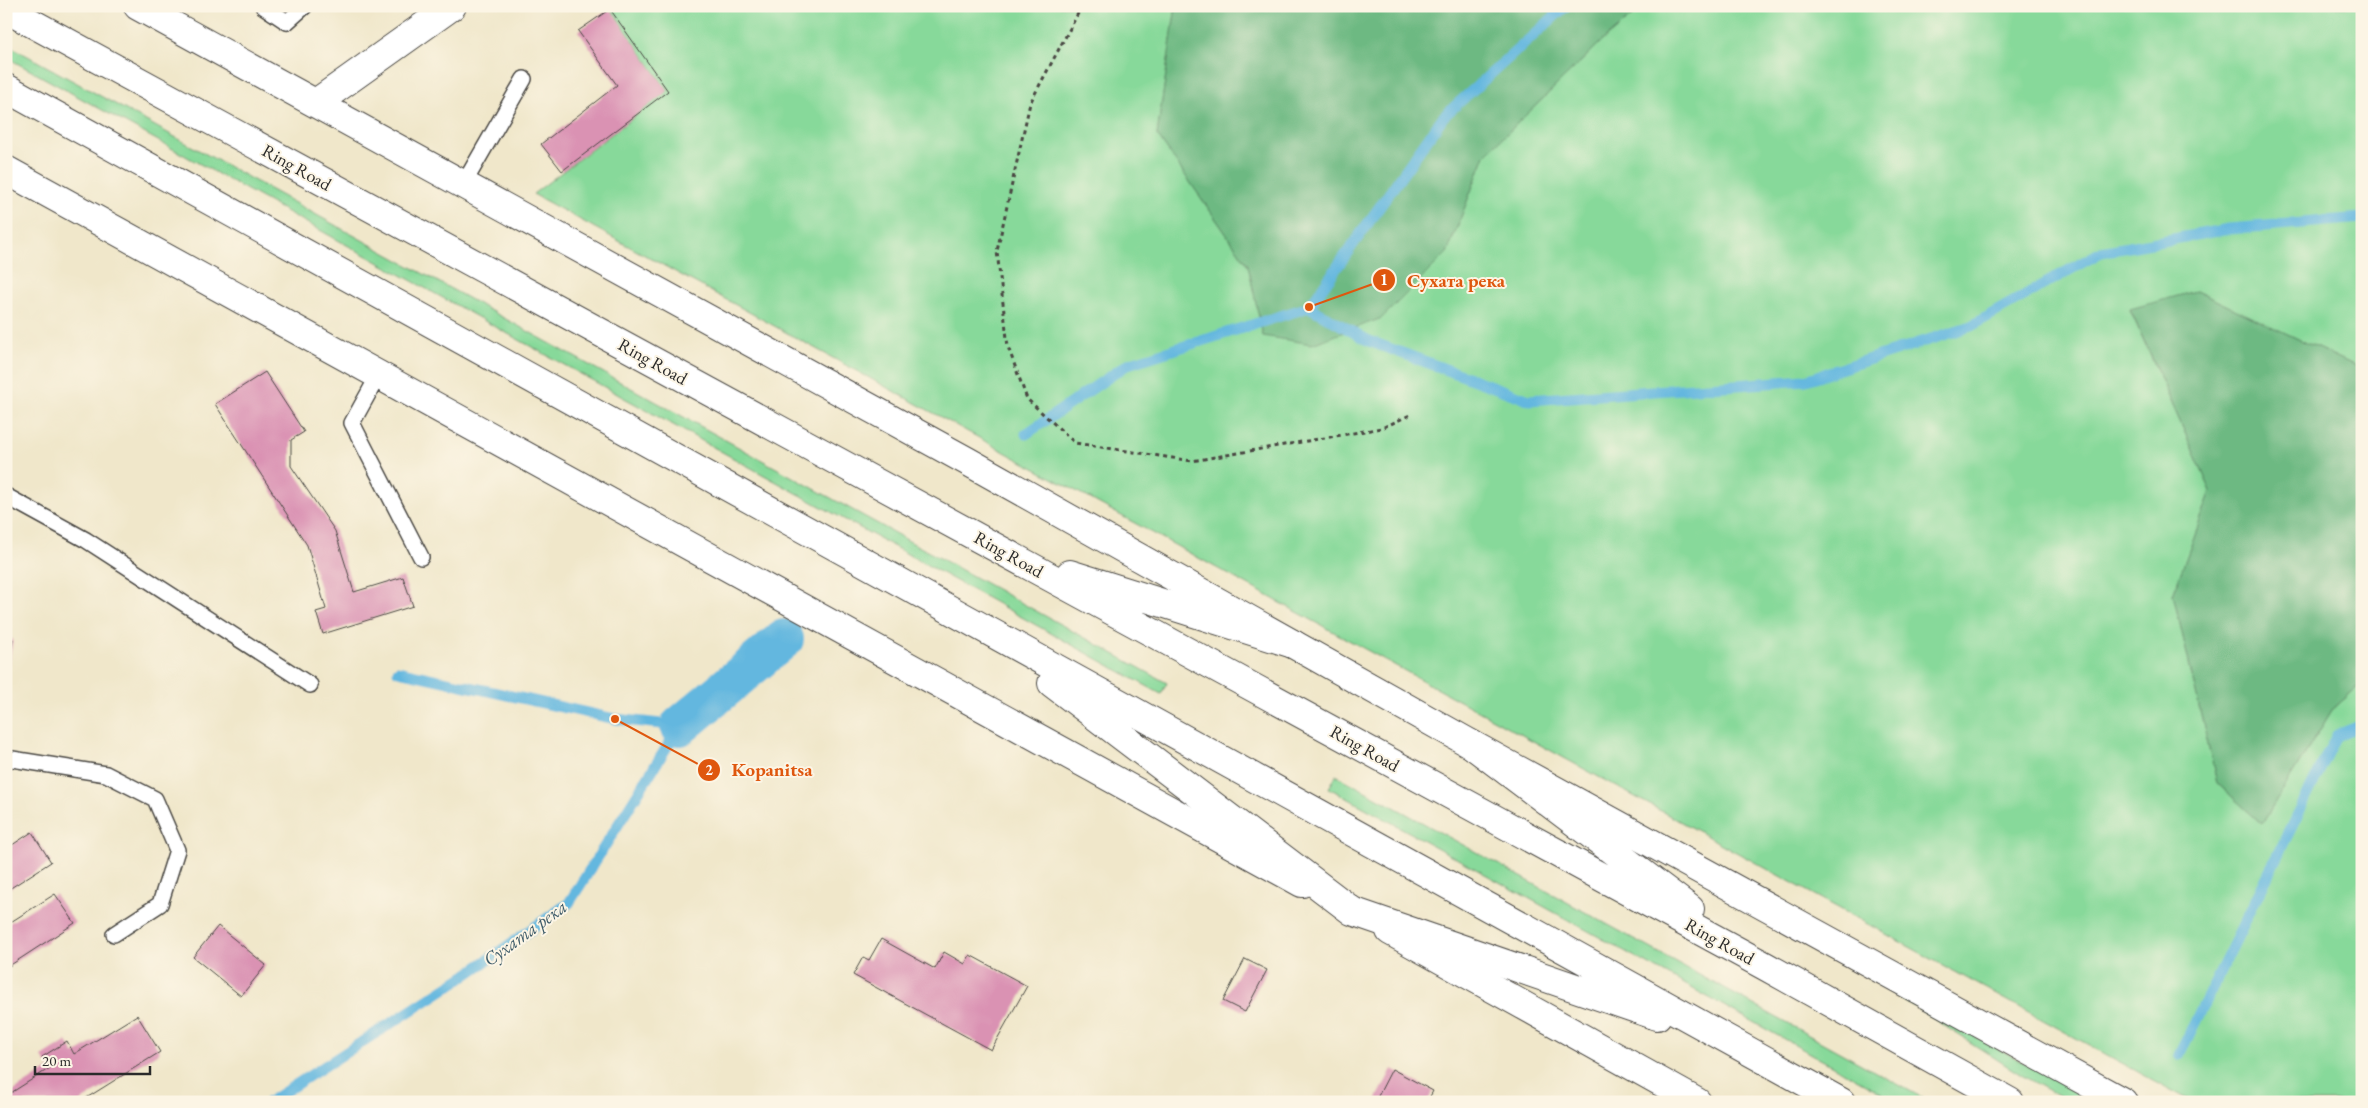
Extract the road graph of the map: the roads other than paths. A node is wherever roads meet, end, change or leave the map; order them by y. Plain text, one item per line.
1 (138, 6) edge
2 (264, 6) edge
3 (305, 6) edge
4 (452, 6) edge
5 (6, 9) edge
6 (524, 79) dead end
7 (6, 88) edge
8 (316, 103) junction
9 (6, 170) edge
10 (463, 185) junction
11 (378, 376) junction
12 (6, 496) edge
13 (1009, 554) junction
14 (422, 558) dead end
15 (973, 624) junction
16 (1293, 644) junction
17 (310, 685) dead end
18 (1470, 744) junction
19 (6, 758) edge
20 (1352, 911) junction
21 (114, 934) dead end
22 (1765, 966) junction
23 (1729, 1042) junction
24 (1696, 1102) edge
25 (1841, 1102) edge
26 (2010, 1102) edge
27 (2123, 1102) edge

1 - 8 main road
2 - 3 lane
4 - 8 main road
5 - 13 main road, Ring Road
6 - 10 lane
7 - 15 main road
8 - 10 main road
9 - 11 main road
10 - 16 main road
11 - 14 lane
11 - 20 main road
12 - 17 lane
13 - 16 main road
13 - 22 main road, Ring Road
15 - 20 main road
15 - 23 main road
16 - 18 main road
18 - 22 main road
18 - 27 main road
19 - 21 lane
20 - 23 main road
20 - 24 main road
22 - 26 main road, Ring Road
23 - 25 main road

